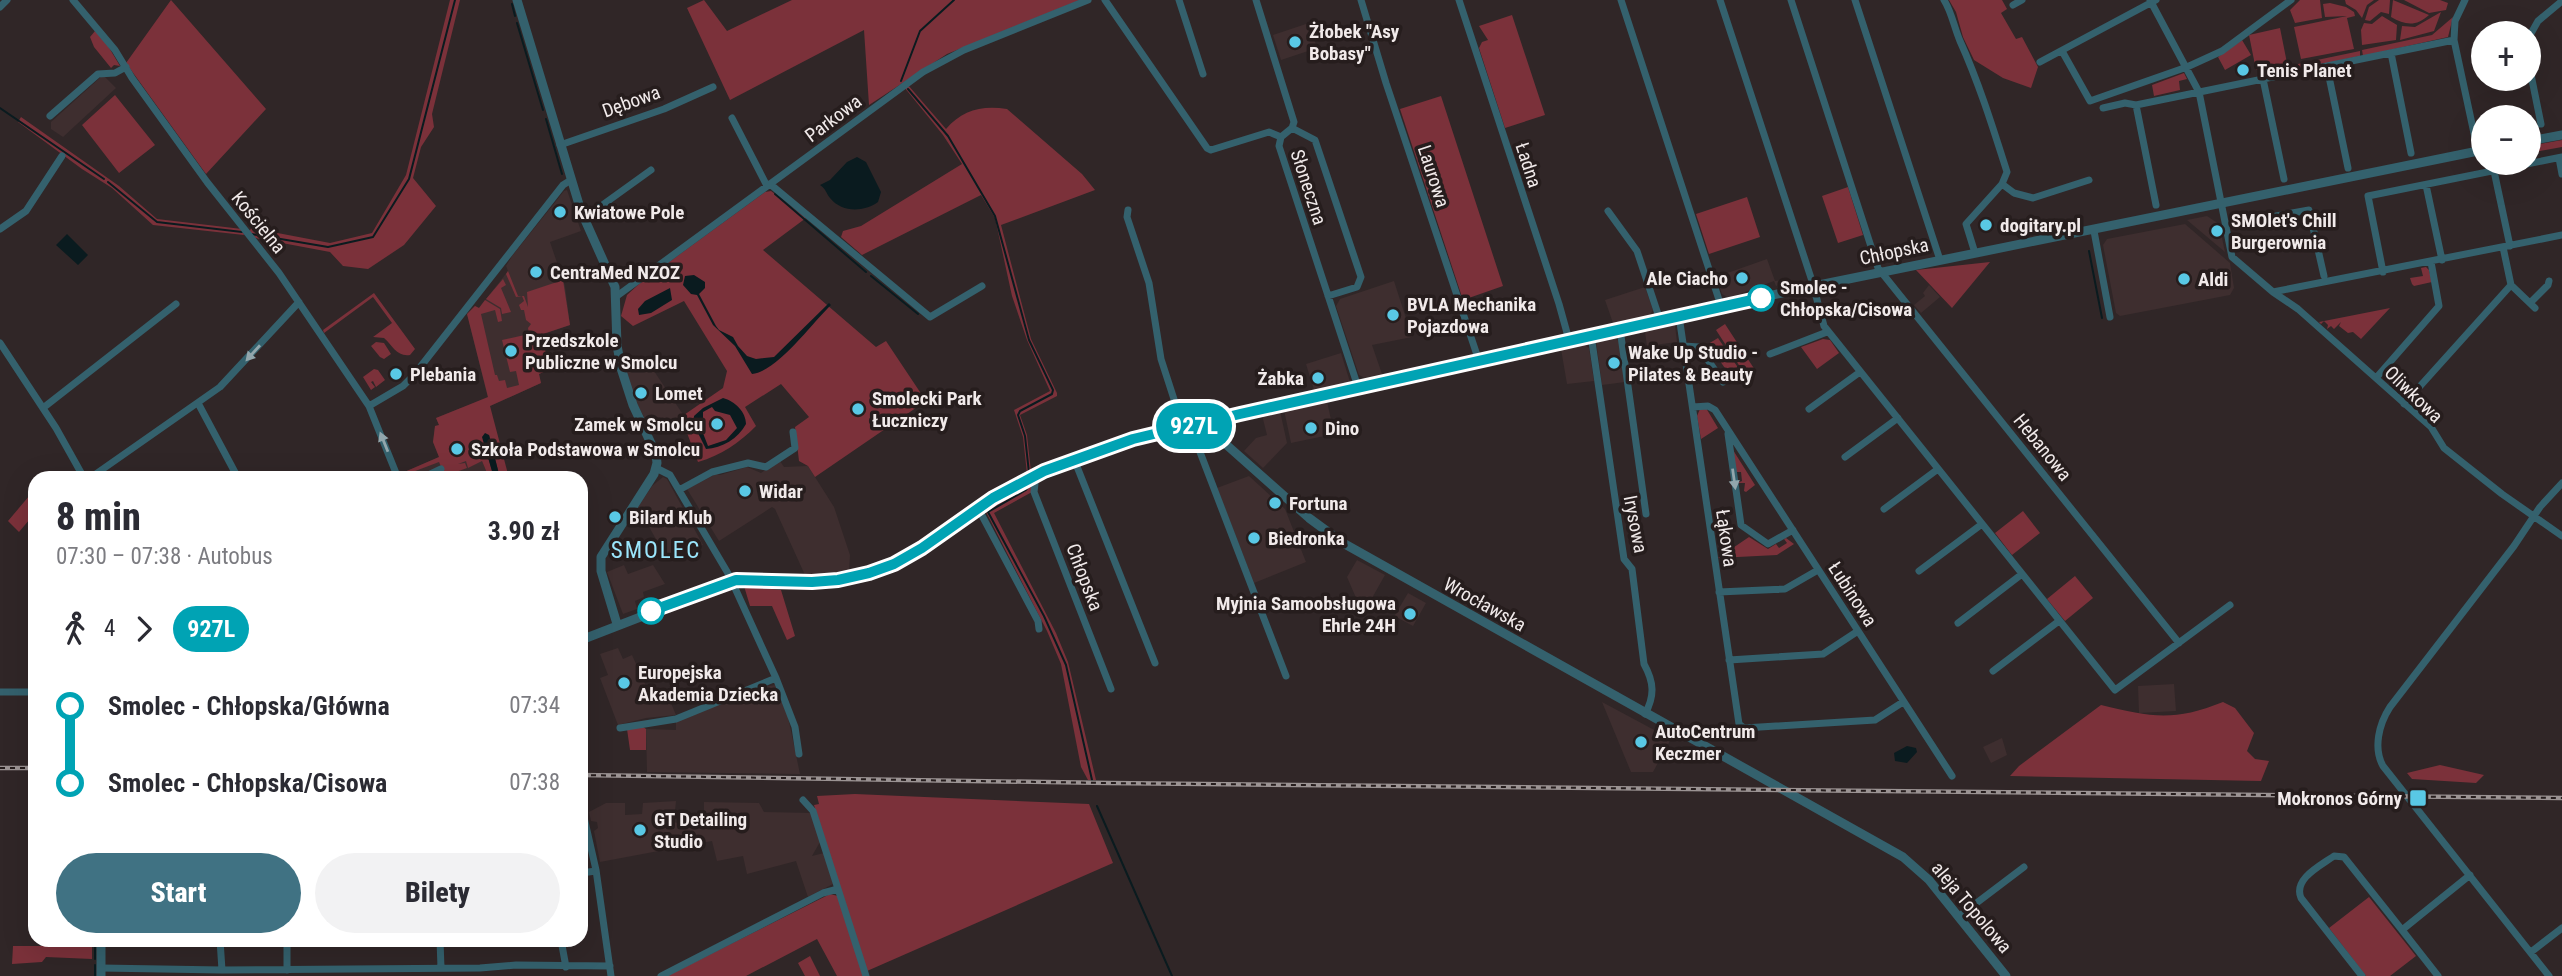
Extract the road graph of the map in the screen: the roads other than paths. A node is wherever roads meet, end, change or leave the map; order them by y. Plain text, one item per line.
1 (7, 0) edge
2 (73, 0) edge
3 (517, 0) edge
4 (1088, 0) edge
5 (1105, 0) edge
6 (1179, 0) edge
7 (1256, 0) edge
8 (1361, 0) edge
9 (1459, 0) edge
10 (1621, 0) edge
11 (1720, 0) edge
12 (1791, 0) edge
13 (1855, 0) edge
14 (1944, 0) edge
15 (2022, 0) edge
16 (2291, 0) edge
17 (2465, 0) edge
18 (2152, 1) edge
19 (2562, 1) edge
20 (2013, 5) dead end
21 (0, 7) edge
22 (2538, 21) edge
23 (2454, 40) junction
24 (2062, 51) junction
25 (2390, 53) junction
26 (2040, 62) dead end
27 (2187, 67) junction
28 (2327, 67) junction
29 (126, 68) junction
30 (1203, 74) dead end
31 (2263, 79) junction
32 (713, 87) dead end
33 (2199, 92) junction
34 (2136, 105) junction
35 (2103, 108) dead end
36 (50, 117) dead end
37 (732, 118) dead end
38 (2471, 119) edge
39 (1292, 128) junction
40 (2562, 135) edge
41 (1281, 136) junction
42 (2541, 139) edge
43 (560, 145) junction
44 (2471, 152) edge
45 (2411, 153) dead end
46 (62, 156) dead end
47 (2560, 158) edge
48 (2541, 162) edge
49 (2348, 168) dead end
50 (651, 170) dead end
51 (2562, 174) edge
52 (2475, 175) edge
53 (2495, 175) edge
54 (2284, 179) dead end
55 (571, 180) junction
56 (2090, 180) dead end
57 (2002, 184) junction
58 (768, 185) junction
59 (2426, 185) junction
60 (2222, 203) junction
61 (2156, 205) dead end
62 (1128, 211) dead end
63 (1608, 211) dead end
64 (583, 219) junction
65 (2226, 225) junction
66 (0, 229) edge
67 (2094, 231) junction
68 (2562, 235) edge
69 (2506, 246) junction
70 (1975, 253) junction
71 (1940, 260) junction
72 (2442, 260) junction
73 (2431, 262) junction
74 (1881, 272) junction
75 (2384, 272) junction
76 (2324, 276) dead end
77 (2549, 281) dead end
78 (2511, 285) junction
79 (982, 286) dead end
80 (1814, 286) junction
81 (2273, 292) junction
82 (617, 296) junction
83 (1328, 296) junction
84 (299, 302) junction
85 (176, 304) dead end
86 (1721, 306) junction
87 (1679, 316) junction
88 (2110, 317) dead end
89 (1660, 320) junction
90 (1620, 329) junction
91 (1827, 332) junction
92 (1591, 335) junction
93 (1569, 340) junction
94 (0, 343) edge
95 (1684, 346) junction
96 (1770, 354) dead end
97 (1479, 360) junction
98 (1860, 372) junction
99 (2376, 377) junction
100 (1723, 382) dead end
101 (1358, 387) junction
102 (198, 403) junction
103 (2404, 404) junction
104 (369, 406) junction
105 (1693, 407) junction
106 (43, 408) junction
107 (1810, 409) dead end
108 (1898, 418) junction
109 (1187, 427) junction
110 (1204, 429) junction
111 (1728, 430) junction
112 (793, 432) dead end
113 (1845, 457) dead end
114 (1074, 459) junction
115 (656, 468) junction
116 (1938, 469) junction
117 (83, 471) edge
118 (97, 471) edge
119 (234, 471) edge
120 (395, 471) edge
121 (1035, 475) junction
122 (2562, 483) edge
123 (679, 490) junction
124 (978, 508) junction
125 (1884, 509) dead end
126 (1647, 514) dead end
127 (2533, 517) junction
128 (1982, 524) junction
129 (1793, 530) junction
130 (2562, 536) edge
131 (1818, 570) junction
132 (1919, 571) dead end
133 (2022, 575) junction
134 (731, 581) junction
135 (1719, 592) junction
136 (2231, 604) dead end
137 (2059, 621) junction
138 (1958, 623) dead end
139 (617, 624) junction
140 (1039, 629) dead end
141 (1858, 631) junction
142 (588, 637) edge
143 (2179, 643) junction
144 (1729, 660) junction
145 (1155, 663) dead end
146 (1993, 671) dead end
147 (1286, 676) dead end
148 (776, 678) junction
149 (1111, 690) dead end
150 (0, 692) edge
151 (28, 692) edge
152 (1903, 702) junction
153 (1645, 714) junction
154 (620, 728) dead end
155 (799, 754) dead end
156 (1952, 776) dead end
157 (1769, 783) joint
158 (803, 800) dead end
159 (588, 835) edge
160 (2024, 867) dead end
161 (596, 871) junction
162 (588, 872) edge
163 (2470, 875) junction
164 (838, 889) junction
165 (1958, 917) junction
166 (2562, 928) edge
167 (2402, 930) junction
168 (101, 947) edge
169 (220, 947) edge
170 (287, 947) edge
171 (440, 947) edge
172 (562, 947) edge
173 (2531, 952) junction
174 (610, 966) junction
175 (566, 967) junction
176 (441, 968) junction
177 (222, 970) junction
178 (287, 970) junction
179 (101, 972) edge
180 (611, 976) edge
181 (661, 976) edge
182 (866, 976) edge
183 (2006, 976) edge
184 (2362, 976) edge
185 (2438, 976) edge
186 (2549, 976) edge

1 - 21 street
2 - 29 street, Kościelna
3 - 43 street
4 - 58 street, Parkowa
5 - 41 street
6 - 30 street
7 - 39 street, Słoneczna
8 - 97 street, Laurowa
9 - 93 street, Ładna
10 - 86 street
11 - 80 street
12 - 74 street, Hebanowa
13 - 71 street
14 - 57 street
15 - 20 street
16 - 27 street
17 - 23 street
18 - 24 street
18 - 27 street, Oliwkowa
19 - 22 street
23 - 25 street
23 - 38 street
24 - 26 street
24 - 27 street
25 - 28 street
25 - 45 street
27 - 33 street, Oliwkowa
28 - 31 street
28 - 49 street
29 - 36 street
29 - 84 street, Kościelna
31 - 33 street
31 - 54 street
32 - 43 street, Dębowa
33 - 34 street
33 - 60 street, Oliwkowa
34 - 35 street
34 - 61 street
37 - 58 street
39 - 41 street, Słoneczna
39 - 83 street
40 - 42 street
41 - 83 street, Słoneczna
43 - 55 street
44 - 60 street, Chłopska
46 - 66 street
47 - 48 street
47 - 51 street
50 - 64 street
52 - 59 street
53 - 69 street
55 - 64 street
55 - 104 street
56 - 57 street
57 - 70 street
58 - 79 street
58 - 82 street, Parkowa
59 - 72 street
59 - 75 street
60 - 65 street, Oliwkowa
60 - 67 street, Chłopska
62 - 109 street
63 - 89 street
64 - 82 street
65 - 76 street
65 - 81 street, Oliwkowa
67 - 70 street, Chłopska
67 - 88 street
68 - 69 street
69 - 72 street
69 - 78 street
70 - 71 street, Chłopska
71 - 74 street, Chłopska
72 - 73 street
73 - 75 street
73 - 99 street
74 - 80 street, Chłopska
74 - 143 street, Hebanowa
75 - 81 street
77 - 78 street
78 - 103 street
80 - 86 street, Chłopska
80 - 91 street
81 - 99 street, Oliwkowa
82 - 115 street
83 - 101 street, Słoneczna
84 -> 102 street
84 - 104 street, Kościelna
85 - 106 street
86 - 87 street, Chłopska
87 - 89 street, Chłopska
87 - 95 street, Łąkowa
89 - 90 street, Chłopska
90 - 92 street, Chłopska
90 - 126 street
91 - 96 street
91 - 98 street
92 - 93 street, Chłopska
92 - 153 street, Irysowa
93 - 97 street, Chłopska
94 - 106 street
95 - 100 street
95 - 105 street, Łąkowa
97 - 101 street, Chłopska
98 - 107 street
98 - 108 street
99 - 103 street, Oliwkowa
101 - 110 street, Chłopska
102 - 118 street
102 - 119 street
103 - 127 street, Oliwkowa
120 -> 104 street, Kościelna
105 - 111 street, Łubinowa
105 - 135 street, Łąkowa
106 - 117 street
108 - 113 street
108 - 116 street
109 - 110 street
109 - 114 street
109 - 147 street
110 - 153 street, Wrocławska
111 - 129 street, Łubinowa
111 -> 129 street
112 - 123 street
114 - 121 street
114 - 145 street
115 - 123 street
115 - 139 street
116 - 125 street
116 - 128 street
121 - 124 street
121 - 149 street, Chłopska
122 - 127 street
123 - 134 street
124 - 134 street
124 - 140 street
127 - 130 street, Oliwkowa
127 - 163 street
128 - 132 street
128 - 133 street
129 - 131 street, Łubinowa
131 - 135 street
131 - 141 street, Łubinowa
133 - 137 street
133 - 138 street
134 - 139 street
134 - 148 street
135 - 144 street, Łąkowa
136 - 143 street
137 - 143 street
137 - 146 street
139 - 142 street
141 - 144 street
141 - 152 street, Łubinowa
144 - 152 street, Łąkowa
148 - 154 street
148 - 155 street
150 - 151 street
152 - 156 street, Łubinowa
153 - 157 street, Wrocławska
157 - 165 street, aleja Topolowa
158 - 164 street
159 - 161 street
160 - 165 street
161 - 162 street
161 - 174 street
163 - 167 street
163 - 173 street
164 - 181 street
164 - 182 street
165 - 183 street, aleja Topolowa
166 - 173 street
167 - 184 street
167 - 185 street
168 - 179 street
169 - 177 street
170 - 178 street
171 - 176 street
172 - 175 street
173 - 186 street
174 - 175 street
174 - 180 street
175 - 176 street
176 - 178 street
177 - 178 street
177 - 179 street

